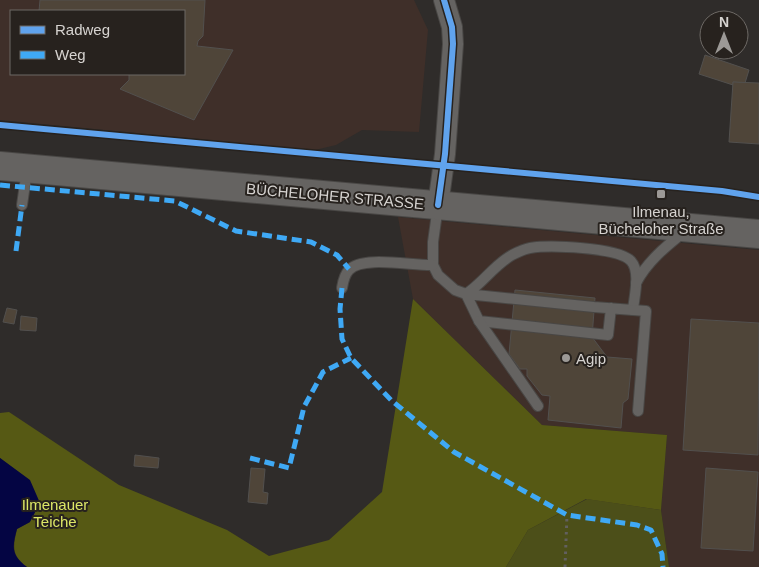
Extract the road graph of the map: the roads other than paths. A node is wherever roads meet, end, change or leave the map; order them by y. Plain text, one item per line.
1 (444, 0) edge
2 (0, 166) edge
3 (28, 169) junction
4 (22, 205) dead end
5 (438, 205) junction
6 (690, 227) junction
7 (759, 234) edge
8 (434, 265) junction
9 (636, 284) junction
10 (342, 288) dead end
11 (466, 294) junction
12 (611, 308) junction
13 (633, 310) junction
14 (479, 321) junction
15 (538, 406) dead end
16 (638, 411) dead end

1 - 5 street
2 - 3 main road, BÜCHELOHER STRASSE
3 - 4 lane
3 - 5 main road, BÜCHELOHER STRASSE
5 - 6 main road, BÜCHELOHER STRASSE
5 - 8 lane
6 - 7 main road, BÜCHELOHER STRASSE
6 - 9 lane
8 - 10 lane
8 - 11 lane
9 - 11 lane
9 - 13 lane
11 - 12 lane
11 - 14 lane
12 - 13 lane
12 - 14 lane
13 - 16 lane
14 - 15 lane

